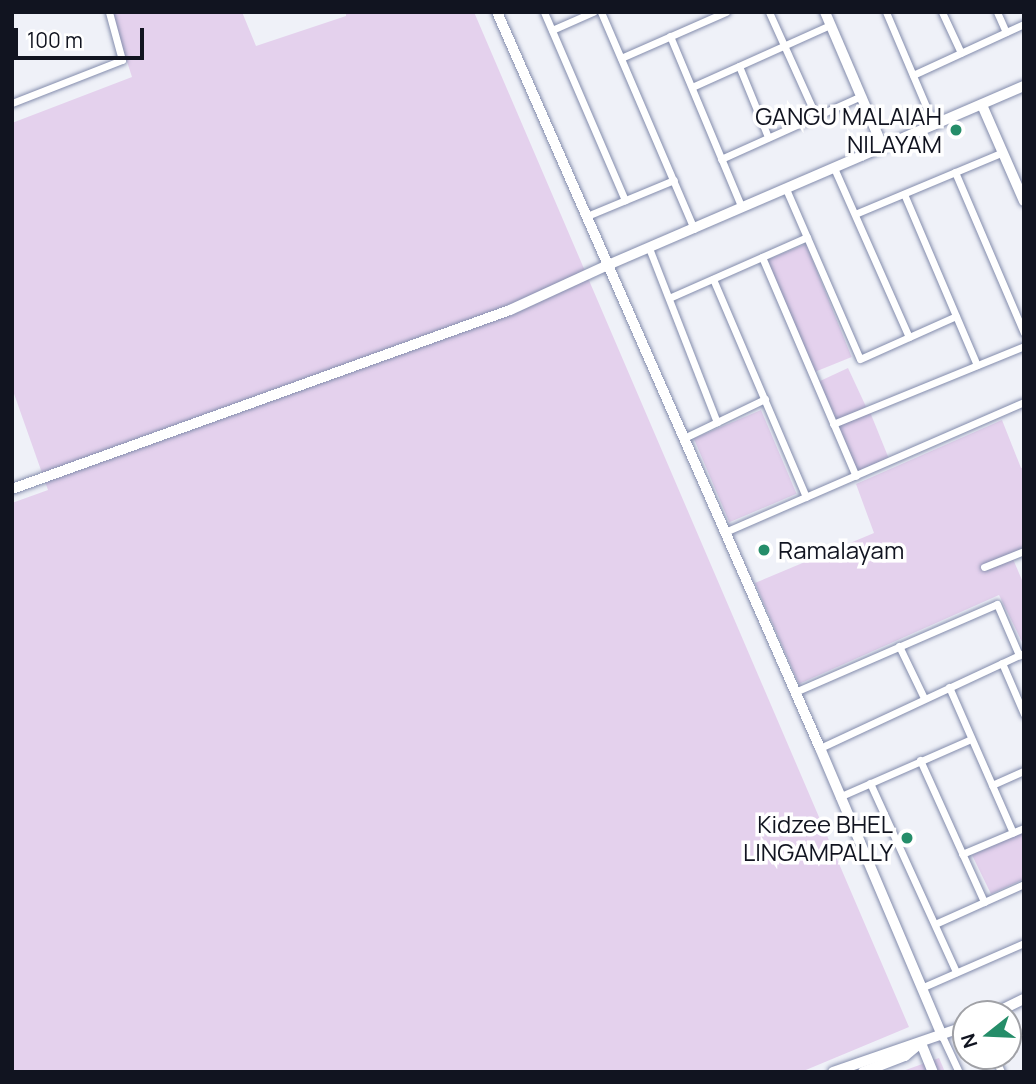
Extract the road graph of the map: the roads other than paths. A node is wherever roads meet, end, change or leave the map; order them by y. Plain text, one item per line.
1 (109, 12) edge
2 (497, 12) edge
3 (544, 12) edge
4 (593, 12) edge
5 (601, 12) edge
6 (726, 12) edge
7 (769, 12) edge
8 (825, 12) edge
9 (886, 12) edge
10 (943, 12) edge
11 (998, 12) edge
12 (1024, 24) edge
13 (830, 25) junction
14 (552, 30) junction
15 (1006, 32) junction
16 (670, 36) junction
17 (784, 46) junction
18 (961, 53) junction
19 (621, 58) junction
20 (739, 66) junction
21 (913, 75) junction
22 (1024, 86) edge
23 (692, 88) junction
24 (861, 96) junction
25 (12, 103) edge
26 (982, 105) junction
27 (816, 116) junction
28 (934, 125) junction
29 (768, 137) junction
30 (883, 147) junction
31 (1003, 152) junction
32 (721, 159) junction
33 (834, 168) junction
34 (955, 172) junction
35 (674, 180) junction
36 (786, 189) junction
37 (904, 194) junction
38 (625, 200) junction
39 (1024, 200) edge
40 (742, 208) junction
41 (855, 214) junction
42 (587, 216) junction
43 (694, 229) junction
44 (807, 237) junction
45 (649, 248) junction
46 (762, 257) junction
47 (608, 265) junction
48 (713, 279) junction
49 (668, 298) junction
50 (956, 316) junction
51 (1024, 334) edge
52 (909, 337) junction
53 (1024, 346) edge
54 (977, 365) junction
55 (765, 399) junction
56 (1024, 402) edge
57 (717, 422) junction
58 (834, 424) junction
59 (684, 438) junction
60 (856, 475) junction
61 (12, 489) edge
62 (806, 497) junction
63 (725, 532) junction
64 (1024, 551) edge
65 (984, 567) dead end
66 (899, 646) junction
67 (1021, 654) edge
68 (1002, 663) junction
69 (949, 687) junction
70 (795, 692) junction
71 (924, 698) junction
72 (1024, 713) edge
73 (971, 738) junction
74 (820, 748) junction
75 (920, 760) junction
76 (1024, 771) edge
77 (870, 783) junction
78 (992, 785) junction
79 (839, 797) junction
80 (1024, 828) edge
81 (1013, 833) junction
82 (962, 854) junction
83 (1024, 884) edge
84 (984, 902) junction
85 (935, 924) junction
86 (1024, 943) edge
87 (956, 972) junction
88 (921, 988) junction
89 (952, 1032) edge
90 (942, 1037) junction
91 (920, 1043) junction
92 (930, 1071) edge
93 (833, 1072) edge
94 (863, 1072) edge
95 (959, 1072) edge

1 - 25 street
2 - 42 street
3 - 14 street
4 - 14 street
5 - 19 street
6 - 16 street
7 - 17 street
8 - 13 street
9 - 21 street
10 - 18 street
11 - 15 street
12 - 15 street
13 - 17 street
13 - 24 street
14 - 38 street
15 - 18 street
16 - 19 street
16 - 23 street
17 - 20 street
17 - 27 street
18 - 21 street
19 - 35 street
20 - 23 street
20 - 29 street
21 - 28 street
22 - 26 street
23 - 32 street
24 - 27 street
24 - 30 street
26 - 28 street
26 - 31 street
27 - 29 street
28 - 30 street
29 - 32 street
30 - 33 street
31 - 34 street
31 - 39 street
32 - 40 street
33 - 36 street
33 - 41 street
34 - 37 street
34 - 51 street
35 - 38 street
35 - 43 street
36 - 40 street
36 - 44 street
37 - 41 street
37 - 50 street
38 - 42 street
40 - 43 street
41 - 52 street
42 - 47 street
43 - 45 street
44 - 46 street
44 - 52 street
45 - 47 street
45 - 49 street
46 - 48 street
46 - 58 street
47 - 59 street
47 - 61 street
48 - 49 street
48 - 55 street
49 - 57 street
50 - 52 street
50 - 54 street
53 - 54 street
54 - 58 street
55 - 57 street
55 - 62 street
56 - 60 street
57 - 59 street
58 - 60 street
59 - 63 street
60 - 62 street
62 - 63 street
63 - 70 street
64 - 65 street
66 - 67 street
66 - 70 street
66 - 71 street
67 - 68 street
68 - 69 street
68 - 72 street
69 - 71 street
69 - 73 street
70 - 74 street
71 - 74 street
73 - 75 street
73 - 78 street
74 - 79 street
75 - 77 street
75 - 82 street
76 - 78 street
77 - 79 street
77 - 85 street
78 - 81 street
79 - 88 street
80 - 81 street
81 - 82 street
82 - 84 street
83 - 84 street
84 - 85 street
85 - 87 street
86 - 87 street
87 - 88 street
88 - 90 street
89 - 90 street
90 - 91 street
90 - 95 street
91 - 92 street
91 - 93 street
91 - 94 street

